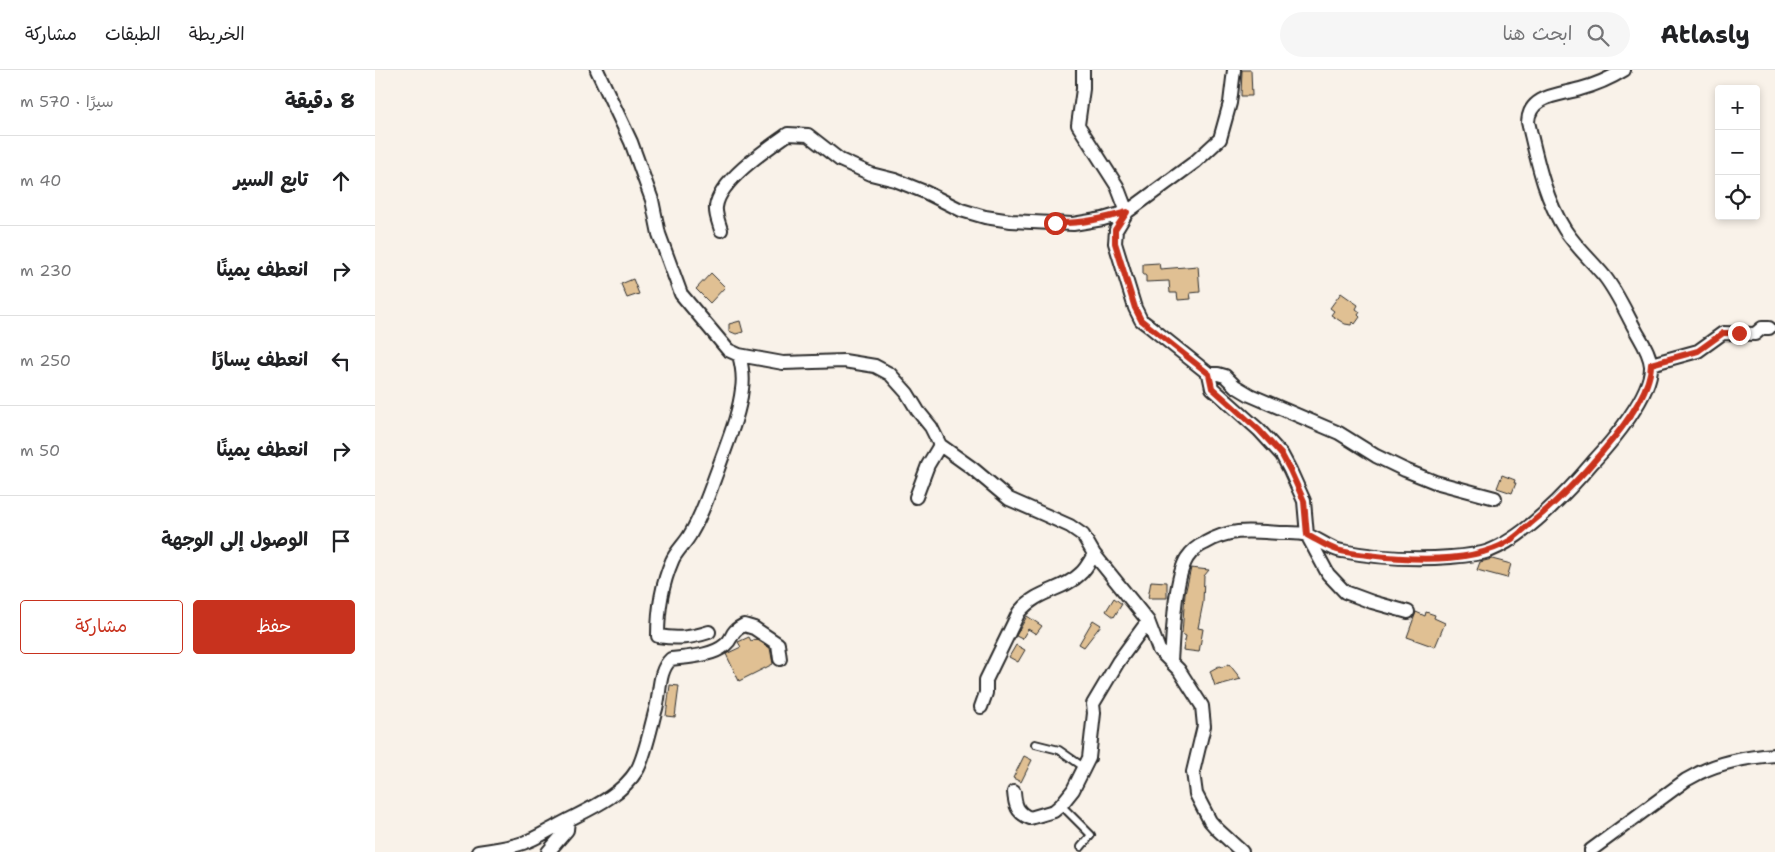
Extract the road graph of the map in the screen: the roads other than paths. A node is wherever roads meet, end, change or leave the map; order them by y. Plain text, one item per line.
1 (597, 70) edge
2 (1083, 70) edge
3 (1234, 70) edge
4 (1624, 70) edge
5 (1127, 212) junction
6 (721, 230) dead end
7 (1769, 328) dead end
8 (739, 355) junction
9 (1651, 364) junction
10 (1209, 374) junction
11 (940, 445) junction
12 (916, 497) dead end
13 (1495, 498) dead end
14 (1307, 535) junction
15 (1094, 554) junction
16 (1408, 612) dead end
17 (1148, 621) junction
18 (709, 632) dead end
19 (779, 659) dead end
20 (1171, 661) junction
21 (981, 707) dead end
22 (1035, 744) dead end
23 (1775, 754) edge
24 (1085, 768) junction
25 (1014, 792) dead end
26 (1061, 805) junction
27 (568, 820) junction
28 (1081, 847) dead end
29 (478, 852) edge
30 (548, 852) edge
31 (1242, 852) edge
32 (1591, 852) edge

1 - 8 street
2 - 5 street
3 - 5 street
4 - 9 street
5 - 6 street
5 - 10 street
7 - 9 street
8 - 11 street
8 - 18 street
9 - 14 street
10 - 13 street
10 - 14 street
11 - 12 street
11 - 15 street
14 - 16 street
14 - 20 street
15 - 17 street
15 - 21 street
17 - 20 street
17 - 24 street
19 - 27 street
20 - 31 street
22 - 24 lane
23 - 32 street
24 - 26 street
25 - 26 street
26 - 28 lane
27 - 29 street
27 - 30 street

